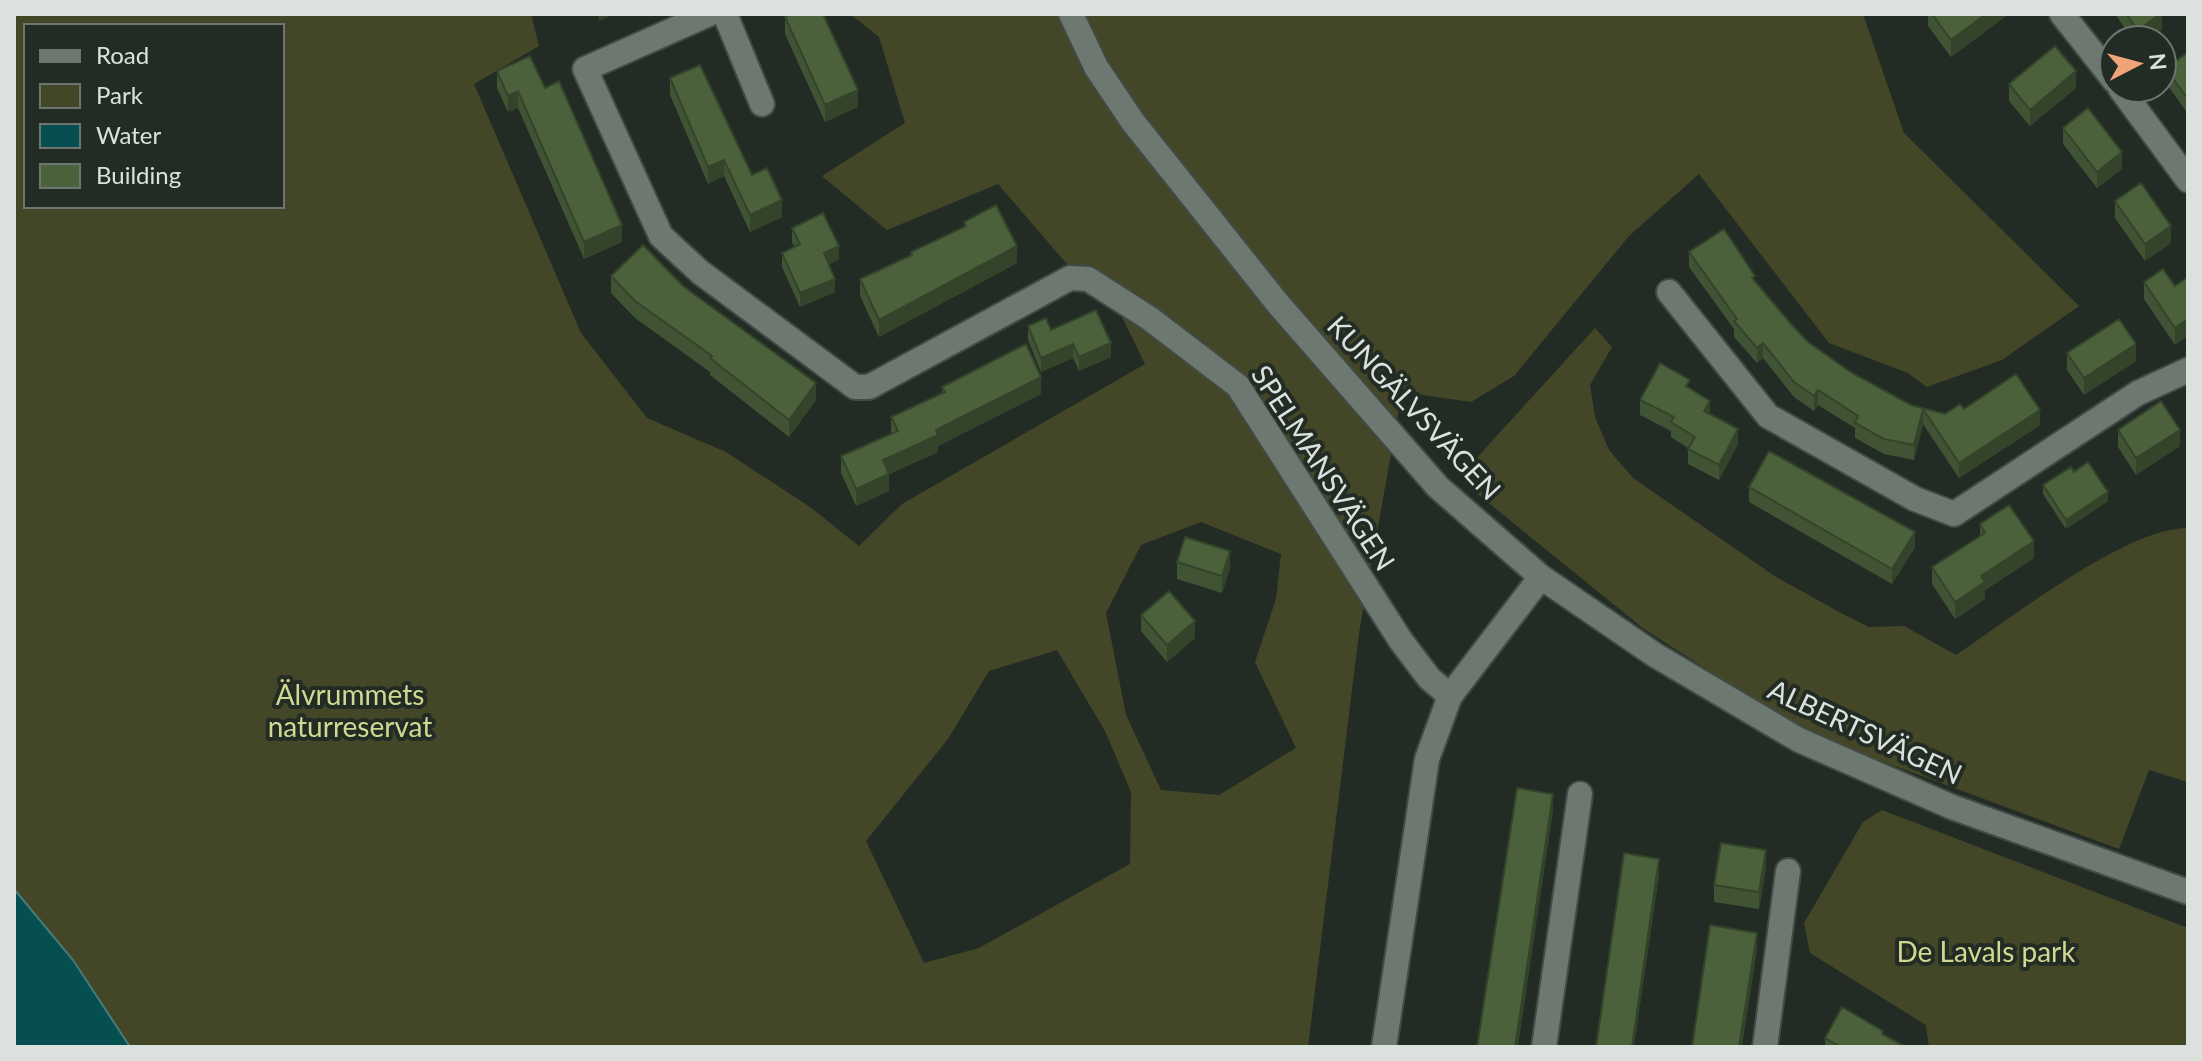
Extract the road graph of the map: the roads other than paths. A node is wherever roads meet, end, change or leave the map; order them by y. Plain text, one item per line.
1 (709, 14) edge
2 (725, 14) edge
3 (1071, 14) edge
4 (2062, 14) edge
5 (2098, 60) edge
6 (762, 104) dead end
7 (2132, 104) edge
8 (2188, 180) edge
9 (1669, 292) dead end
10 (2188, 370) edge
11 (1541, 577) junction
12 (1450, 696) junction
13 (1580, 794) dead end
14 (1788, 871) dead end
15 (2188, 892) edge
16 (1384, 1047) edge
17 (1544, 1047) edge
18 (1765, 1047) edge

1 - 12 street, SPELMANSVÄGEN
2 - 6 street
3 - 11 street, KUNGÄLVSVÄGEN
4 - 5 street
7 - 8 street
9 - 10 street
11 - 12 street
11 - 15 street, ALBERTSVÄGEN
12 - 16 street
13 - 17 street
14 - 18 street

